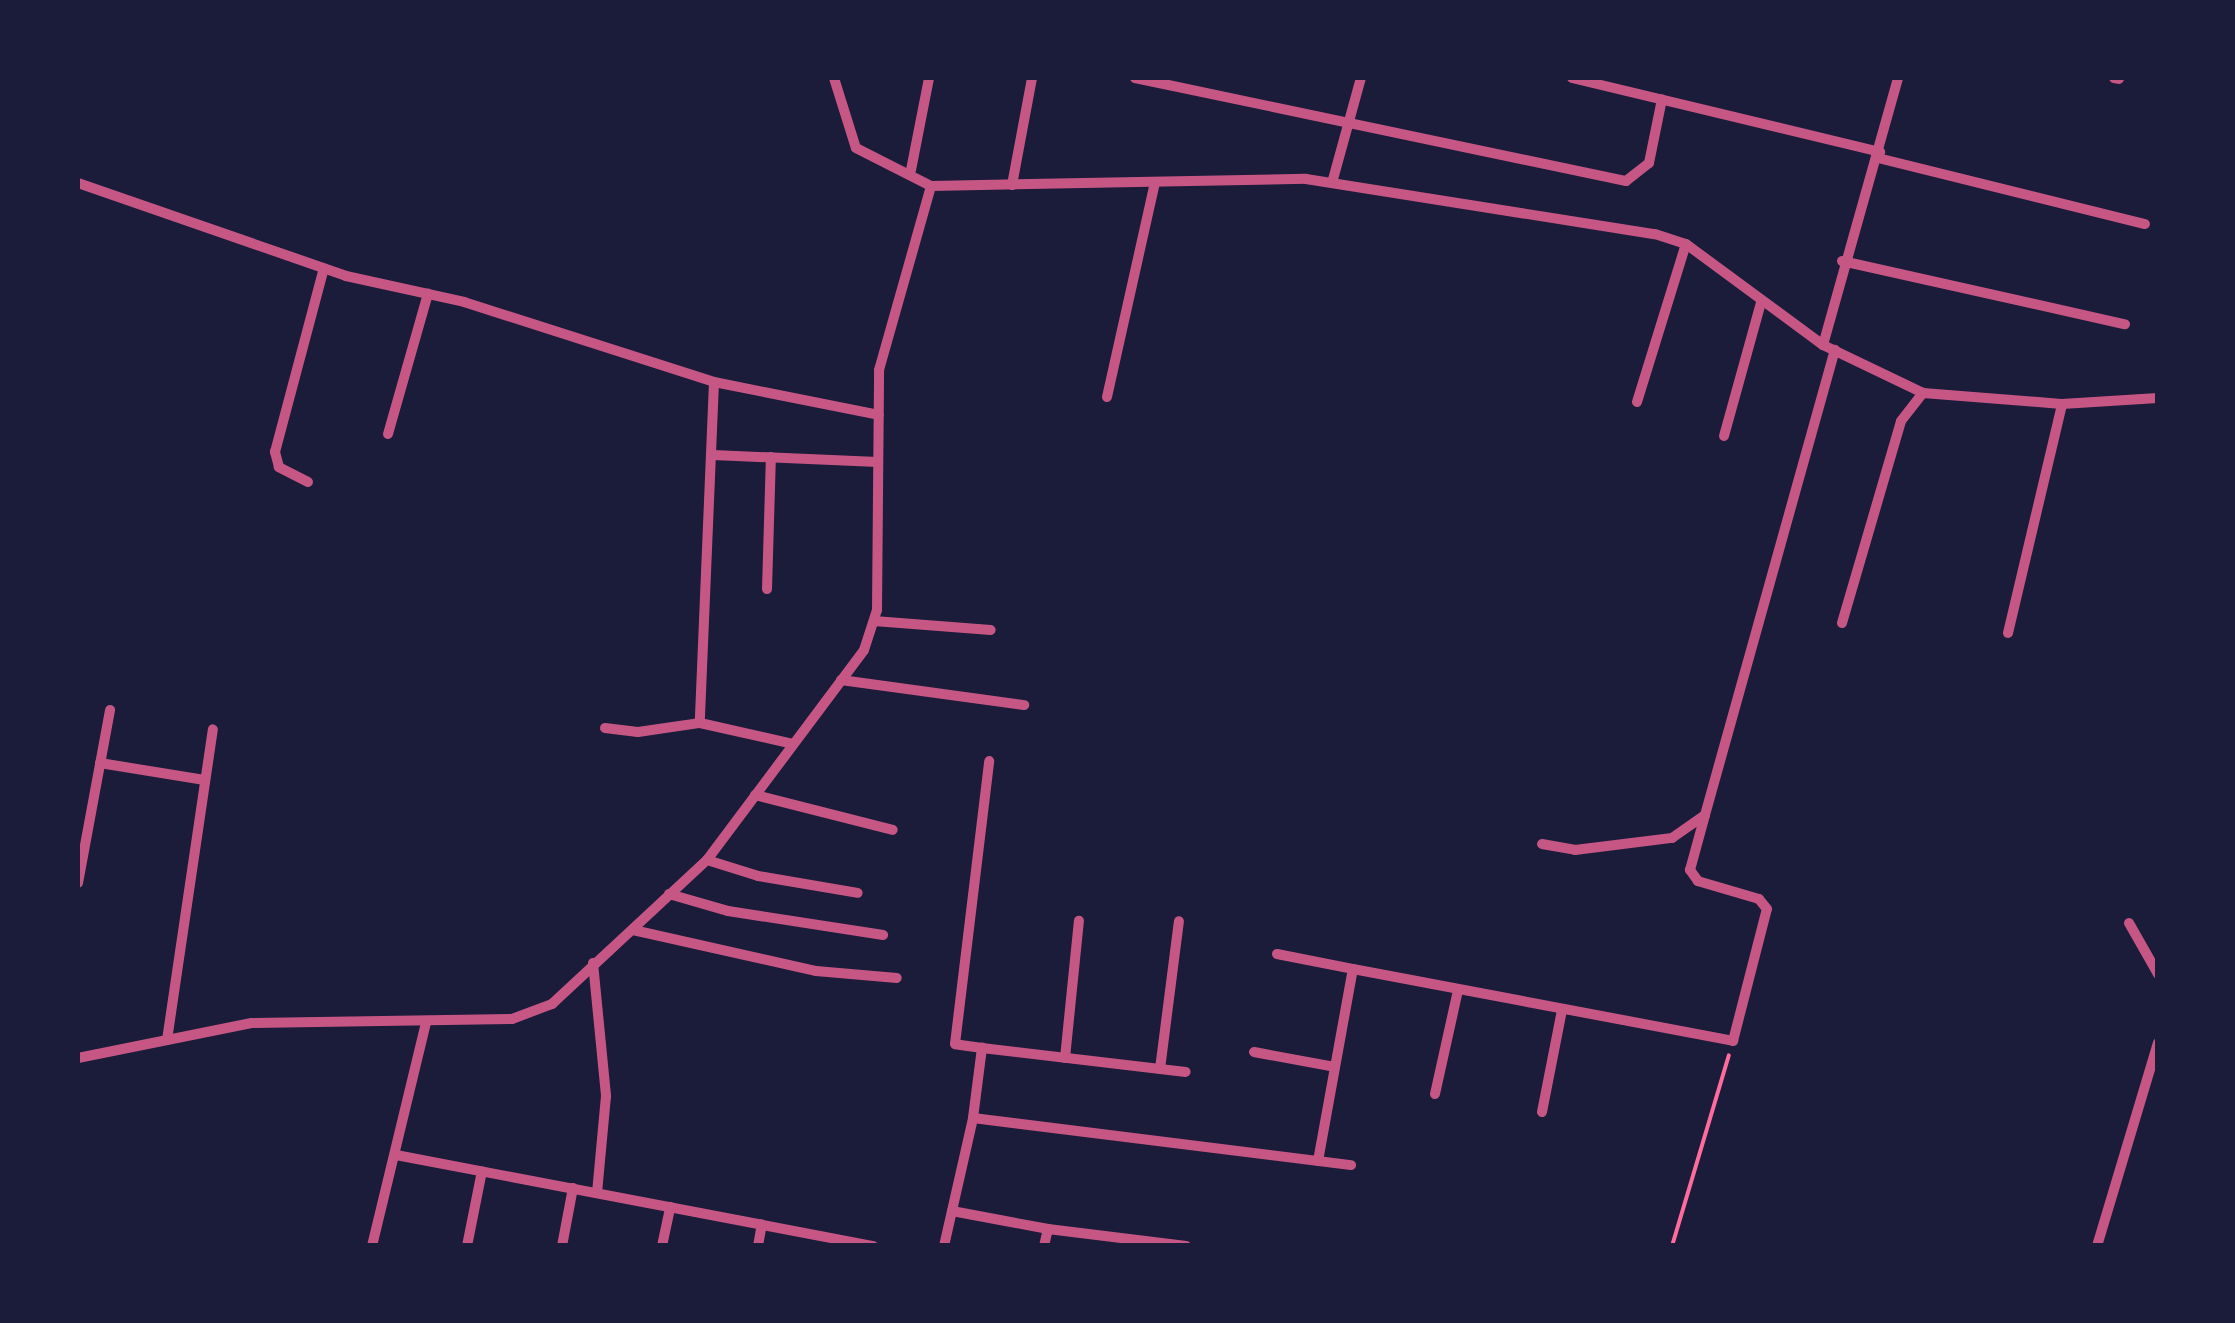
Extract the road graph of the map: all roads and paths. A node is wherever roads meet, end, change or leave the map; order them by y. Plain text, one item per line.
1 (834, 78) edge
2 (929, 78) edge
3 (1032, 78) edge
4 (1135, 78) edge
5 (1361, 78) edge
6 (1572, 78) edge
7 (1898, 78) edge
8 (1662, 99) junction
9 (1350, 122) junction
10 (1879, 155) junction
11 (911, 170) junction
12 (1154, 182) junction
13 (78, 183) edge
14 (1332, 183) junction
15 (1012, 185) junction
16 (931, 186) junction
17 (2145, 224) dead end
18 (1686, 244) junction
19 (1842, 260) junction
20 (324, 268) junction
21 (428, 294) junction
22 (1762, 303) junction
23 (2125, 324) dead end
24 (1829, 348) junction
25 (714, 382) junction
26 (1923, 392) junction
27 (1107, 397) dead end
28 (2158, 398) edge
29 (1637, 402) dead end
30 (2062, 404) junction
31 (879, 415) junction
32 (388, 434) dead end
33 (1724, 436) dead end
34 (713, 455) junction
35 (770, 457) junction
36 (878, 462) junction
37 (308, 482) dead end
38 (767, 589) dead end
39 (874, 620) junction
40 (1842, 623) dead end
41 (991, 630) dead end
42 (2008, 633) dead end
43 (841, 680) junction
44 (1024, 705) dead end
45 (110, 710) dead end
46 (700, 723) junction
47 (605, 728) dead end
48 (213, 729) dead end
49 (792, 744) junction
50 (988, 762) dead end
51 (100, 763) junction
52 (205, 780) junction
53 (755, 794) junction
54 (1704, 816) junction
55 (892, 830) dead end
56 (1542, 844) dead end
57 (707, 860) junction
58 (78, 883) edge
59 (858, 892) dead end
60 (669, 894) junction
61 (1079, 920) dead end
62 (1179, 921) dead end
63 (2129, 924) dead end
64 (633, 930) junction
65 (882, 936) dead end
66 (1277, 954) dead end
67 (593, 963) junction
68 (1353, 969) junction
69 (2158, 974) edge
70 (897, 978) dead end
71 (1458, 990) junction
72 (1562, 1010) junction
73 (426, 1022) junction
74 (167, 1040) junction
75 (1733, 1041) junction
76 (2158, 1043) edge
77 (982, 1048) junction
78 (1254, 1052) dead end
79 (78, 1058) edge
80 (1065, 1058) junction
81 (1335, 1067) junction
82 (1160, 1069) junction
83 (1186, 1072) dead end
84 (1434, 1094) dead end
85 (1542, 1112) dead end
86 (973, 1118) junction
87 (396, 1155) junction
88 (1318, 1161) junction
89 (1351, 1165) dead end
90 (482, 1171) junction
91 (573, 1188) junction
92 (597, 1192) junction
93 (670, 1207) junction
94 (952, 1210) junction
95 (762, 1224) junction
96 (1048, 1229) junction
97 (849, 1243) edge
98 (1146, 1243) edge
99 (372, 1246) edge
100 (468, 1246) edge
101 (562, 1246) edge
102 (662, 1246) edge
103 (758, 1246) edge
104 (873, 1246) edge
105 (944, 1246) edge
106 (1044, 1246) edge
107 (1186, 1246) edge
108 (1672, 1246) edge
109 (2097, 1246) edge

1 - 11 street
2 - 11 street
3 - 15 street
4 - 9 street
5 - 9 street
6 - 8 street
7 - 10 street
8 - 9 street
8 - 10 street
9 - 14 street
10 - 17 street
10 - 19 street
11 - 16 street
12 - 14 street
12 - 15 street
12 - 27 street
13 - 20 street
14 - 18 street
15 - 16 street
16 - 31 street
18 - 22 street
18 - 29 street
19 - 23 street
19 - 24 street
20 - 21 street
20 - 37 street
21 - 25 street
21 - 32 street
22 - 24 street
22 - 33 street
24 - 26 street
24 - 54 street
25 - 31 street
25 - 34 street
26 - 30 street
26 - 40 street
28 - 30 street
30 - 42 street
31 - 36 street
34 - 35 street
34 - 46 street
35 - 36 street
35 - 38 street
36 - 39 street
39 - 41 street
39 - 43 street
43 - 44 street
43 - 49 street
45 - 51 street
46 - 47 street
46 - 49 street
48 - 52 street
49 - 53 street
50 - 77 street
51 - 52 street
51 - 58 street
52 - 74 street
53 - 55 street
53 - 57 street
54 - 56 street
54 - 75 street
57 - 59 street
57 - 60 street
60 - 64 street
60 - 65 street
61 - 80 street
62 - 82 street
63 - 69 street
64 - 67 street
64 - 70 street
66 - 68 street
67 - 73 street
67 - 92 street
68 - 71 street
68 - 81 street
71 - 72 street
71 - 84 street
72 - 75 street
72 - 85 street
73 - 74 street
73 - 87 street
74 - 79 street
75 - 108 path
76 - 109 street
77 - 80 street
77 - 86 street
78 - 81 street
80 - 82 street
81 - 88 street
82 - 83 street
86 - 88 street
86 - 94 street
87 - 90 street
87 - 99 street
88 - 89 street
90 - 91 street
90 - 100 street
91 - 92 street
91 - 101 street
92 - 93 street
93 - 95 street
93 - 102 street
94 - 96 street
94 - 105 street
95 - 97 street
95 - 103 street
96 - 98 street
96 - 106 street
97 - 104 street
98 - 107 street

